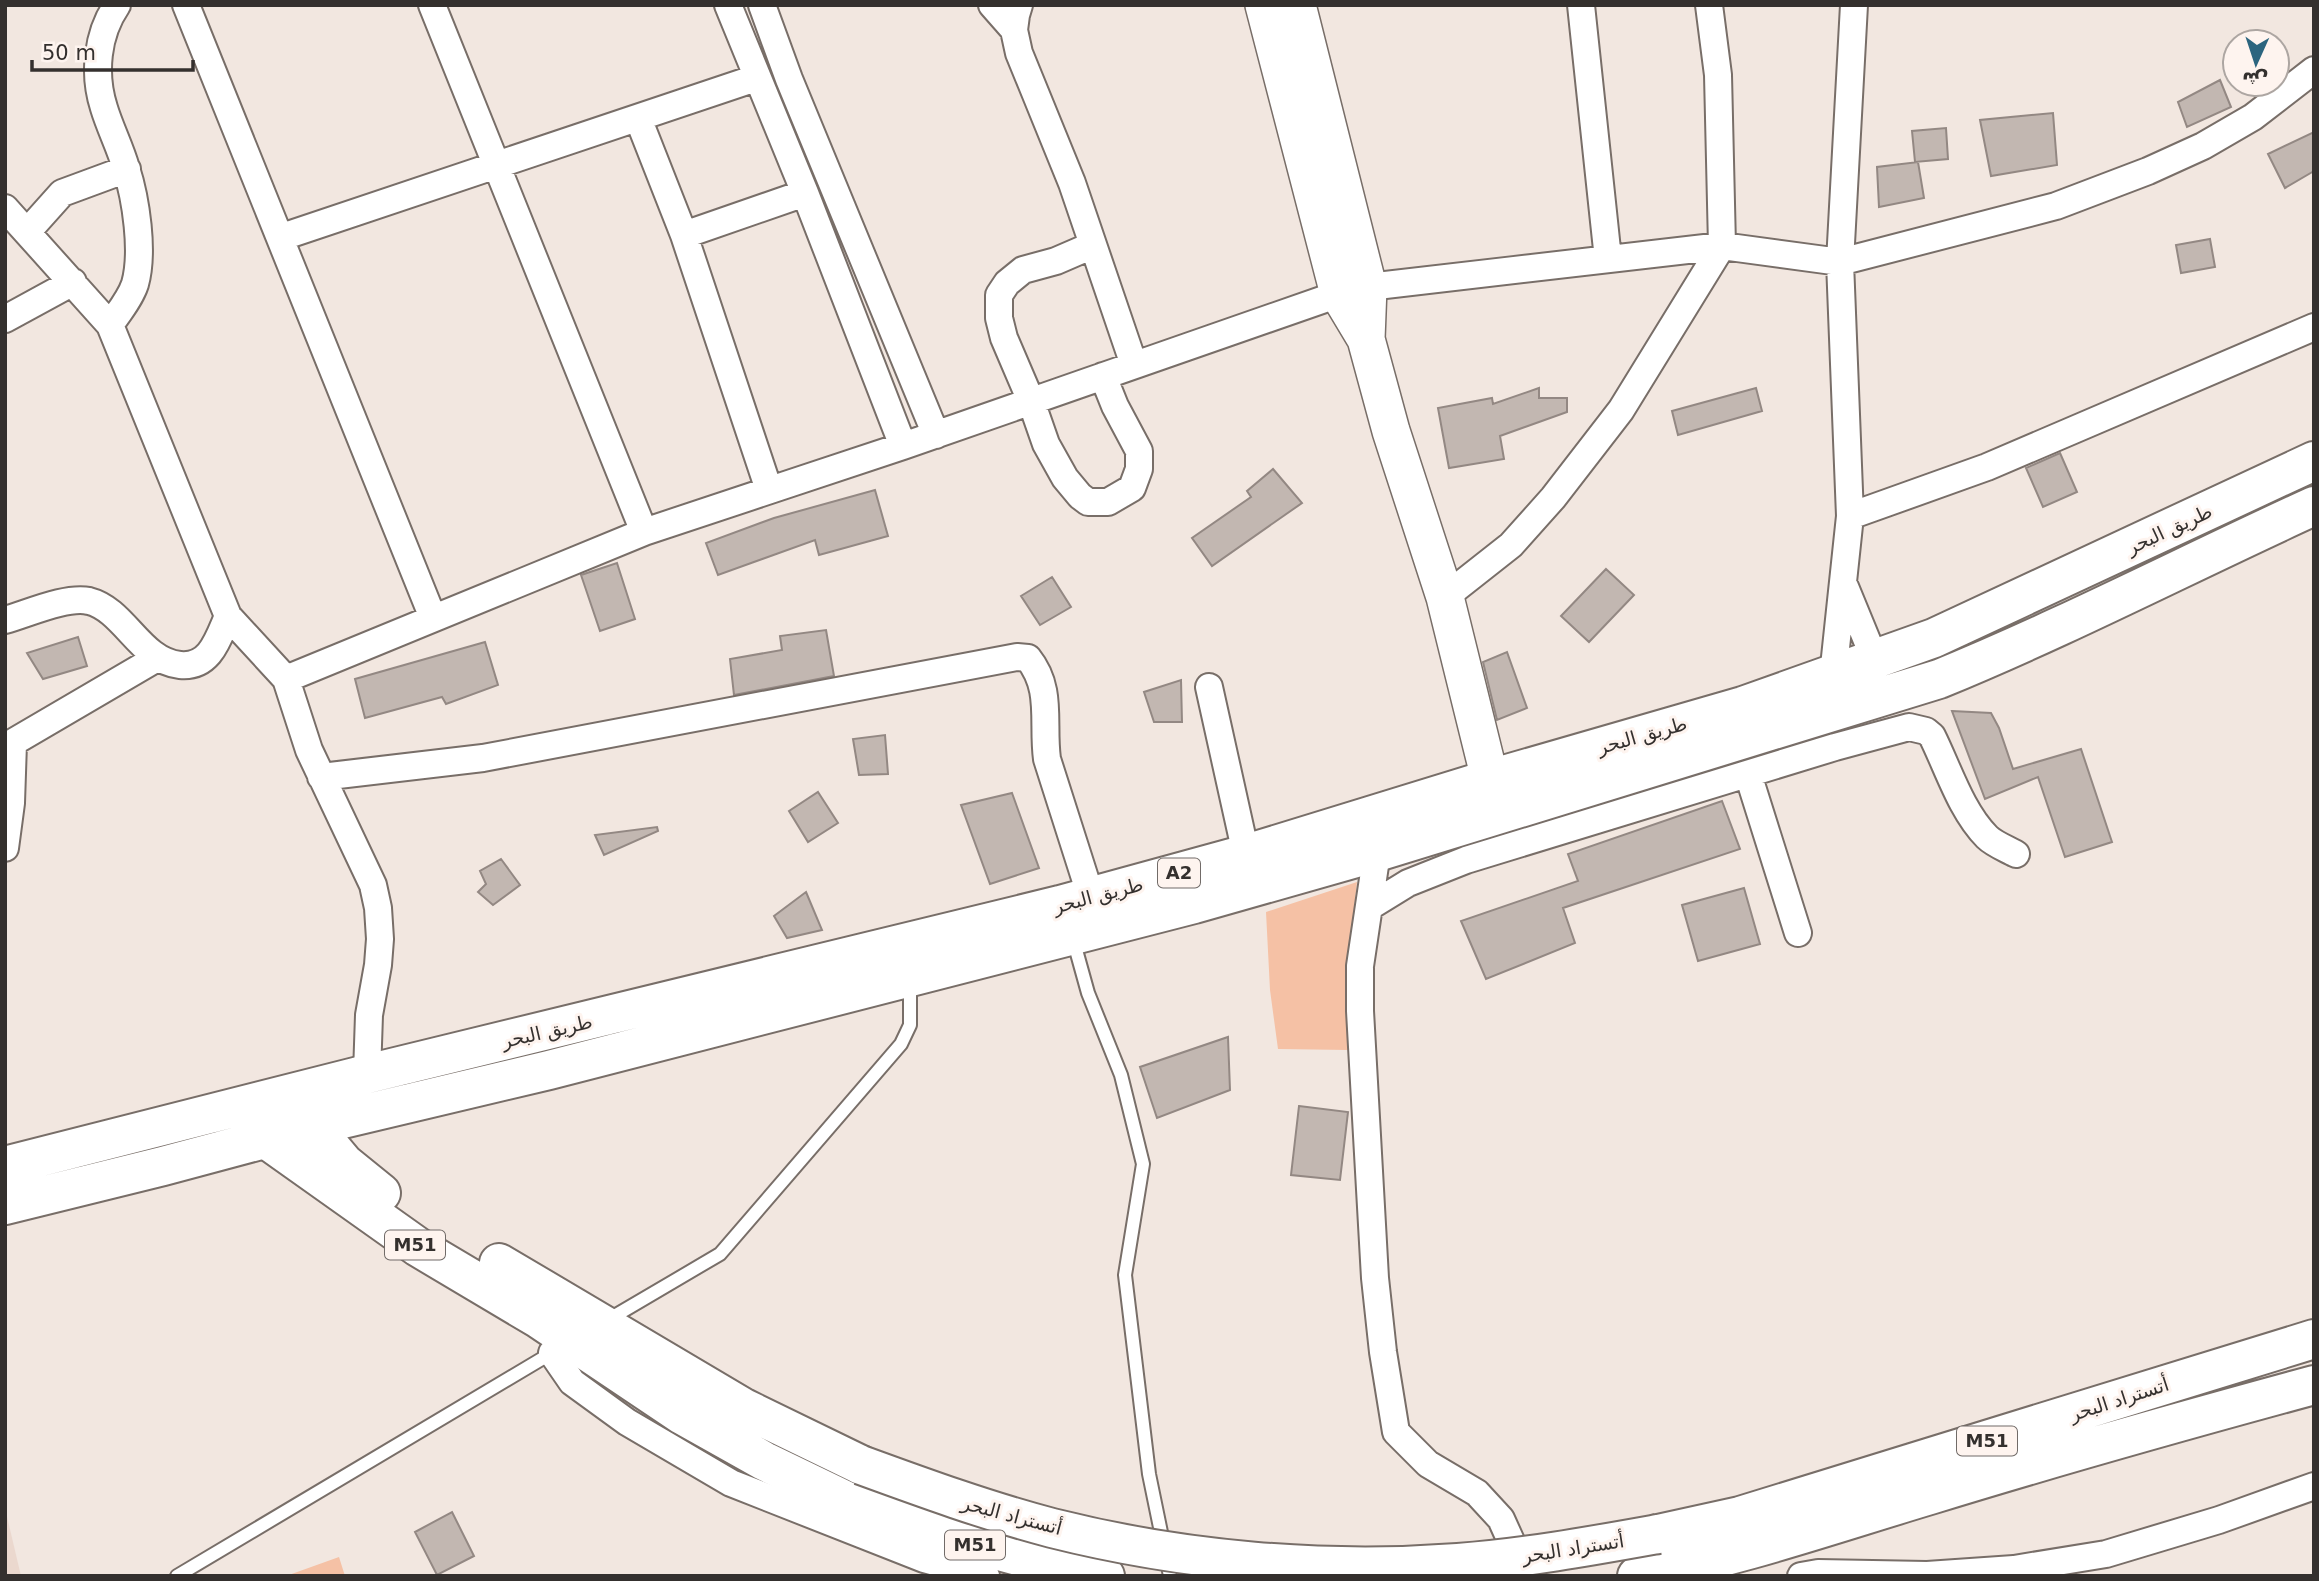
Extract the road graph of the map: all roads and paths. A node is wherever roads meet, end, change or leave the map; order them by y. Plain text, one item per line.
1 (117, 5) edge
2 (187, 5) edge
3 (432, 5) edge
4 (728, 5) edge
5 (762, 5) edge
6 (992, 5) edge
7 (1264, 5) edge
8 (1297, 5) edge
9 (1581, 5) edge
10 (1709, 5) edge
11 (1854, 5) edge
12 (1017, 18) edge
13 (2314, 70) edge
14 (756, 78) junction
15 (638, 118) junction
16 (498, 165) junction
17 (127, 169) junction
18 (805, 193) junction
19 (5, 208) edge
20 (28, 231) junction
21 (684, 235) junction
22 (282, 237) junction
23 (1093, 245) junction
24 (1722, 246) junction
25 (1608, 259) junction
26 (1840, 262) junction
27 (73, 282) junction
28 (1354, 290) junction
29 (5, 319) edge
30 (110, 325) junction
31 (2314, 327) edge
32 (1133, 365) junction
33 (1104, 376) junction
34 (1031, 401) junction
35 (936, 435) junction
36 (903, 446) junction
37 (2314, 461) edge
38 (769, 491) junction
39 (2314, 506) edge
40 (1850, 516) junction
41 (644, 532) junction
42 (1844, 586) junction
43 (1445, 597) junction
44 (228, 616) junction
45 (433, 618) junction
46 (5, 620) edge
47 (157, 658) junction
48 (1875, 660) junction
49 (1833, 676) junction
50 (286, 678) junction
51 (1209, 687) dead end
52 (9, 745) edge
53 (1748, 774) junction
54 (321, 777) junction
55 (1490, 779) junction
56 (1463, 844) junction
57 (5, 848) edge
58 (1377, 852) junction
59 (1246, 854) junction
60 (2016, 854) dead end
61 (1091, 897) junction
62 (1368, 907) junction
63 (1798, 933) dead end
64 (1072, 936) junction
65 (910, 976) junction
66 (367, 1073) junction
67 (304, 1090) junction
68 (313, 1126) junction
69 (153, 1128) junction
70 (266, 1139) junction
71 (5, 1166) edge
72 (163, 1167) junction
73 (5, 1205) edge
74 (579, 1337) junction
75 (2314, 1339) edge
76 (2314, 1385) edge
77 (2314, 1486) edge
78 (1652, 1573) edge
79 (177, 1576) edge
80 (986, 1576) edge
81 (1105, 1576) edge
82 (1170, 1576) edge
83 (1524, 1576) edge
84 (1801, 1576) edge

1 - 17 street
2 - 22 street
3 - 16 street
4 - 14 street
5 - 35 street
6 - 12 street
7 - 28 main road
8 - 28 main road
9 - 25 street
10 - 24 street
11 - 26 street
12 - 23 street
13 - 26 street
14 - 15 street
14 - 18 street
15 - 16 street
15 - 21 street
16 - 22 street
16 - 41 street
17 - 20 street
17 - 30 street
18 - 21 street
18 - 36 street
19 - 20 street
20 - 27 street
21 - 38 street
22 - 45 street
23 - 32 street
23 - 34 street
24 - 25 street
24 - 26 street
24 - 43 street
25 - 28 street
26 - 40 street
27 - 29 street
27 - 30 street
28 - 32 street
28 - 43 main road
30 - 44 street
31 - 40 street
32 - 33 street
33 - 34 street
33 - 34 street
34 - 35 street
35 - 36 street
36 - 38 street
37 - 48 highway, طريق البحر / A2
38 - 41 street
39 - 56 highway, طريق البحر / A2
40 - 42 street
41 - 45 street
42 - 48 street
42 - 49 street
43 - 55 main road
44 - 47 street
44 - 50 street
45 - 50 street
46 - 47 street
47 - 52 street
48 - 49 highway, طريق البحر / A2
49 - 55 highway, طريق البحر / A2
50 - 54 street
51 - 59 street
52 - 57 street
53 - 56 street
53 - 60 street
53 - 63 street
54 - 61 street
54 - 66 street
55 - 59 highway, طريق البحر / A2
56 - 58 highway, طريق البحر / A2
56 - 62 street
58 - 62 street
58 - 64 highway, طريق البحر / A2
59 - 61 highway, طريق البحر / A2
61 - 66 highway, طريق البحر / A2
62 - 83 street
64 - 65 highway, طريق البحر / A2
64 - 82 lane
65 - 68 highway, طريق البحر / A2
65 - 74 lane
66 - 67 highway, طريق البحر / A2
67 - 68 highway
67 - 69 highway, طريق البحر / A2
68 - 70 highway, طريق البحر / A2
68 - 74 highway
69 - 71 highway, طريق البحر / A2
69 - 72 highway
70 - 72 highway, طريق البحر / A2
70 - 74 highway, M51
72 - 73 highway, طريق البحر / A2
74 - 75 highway, أتستراد البحر / M51, bridge
74 - 79 lane
74 - 80 street
74 - 81 highway, أتستراد البحر / M51
76 - 78 highway, أتستراد البحر / M51
77 - 84 street

